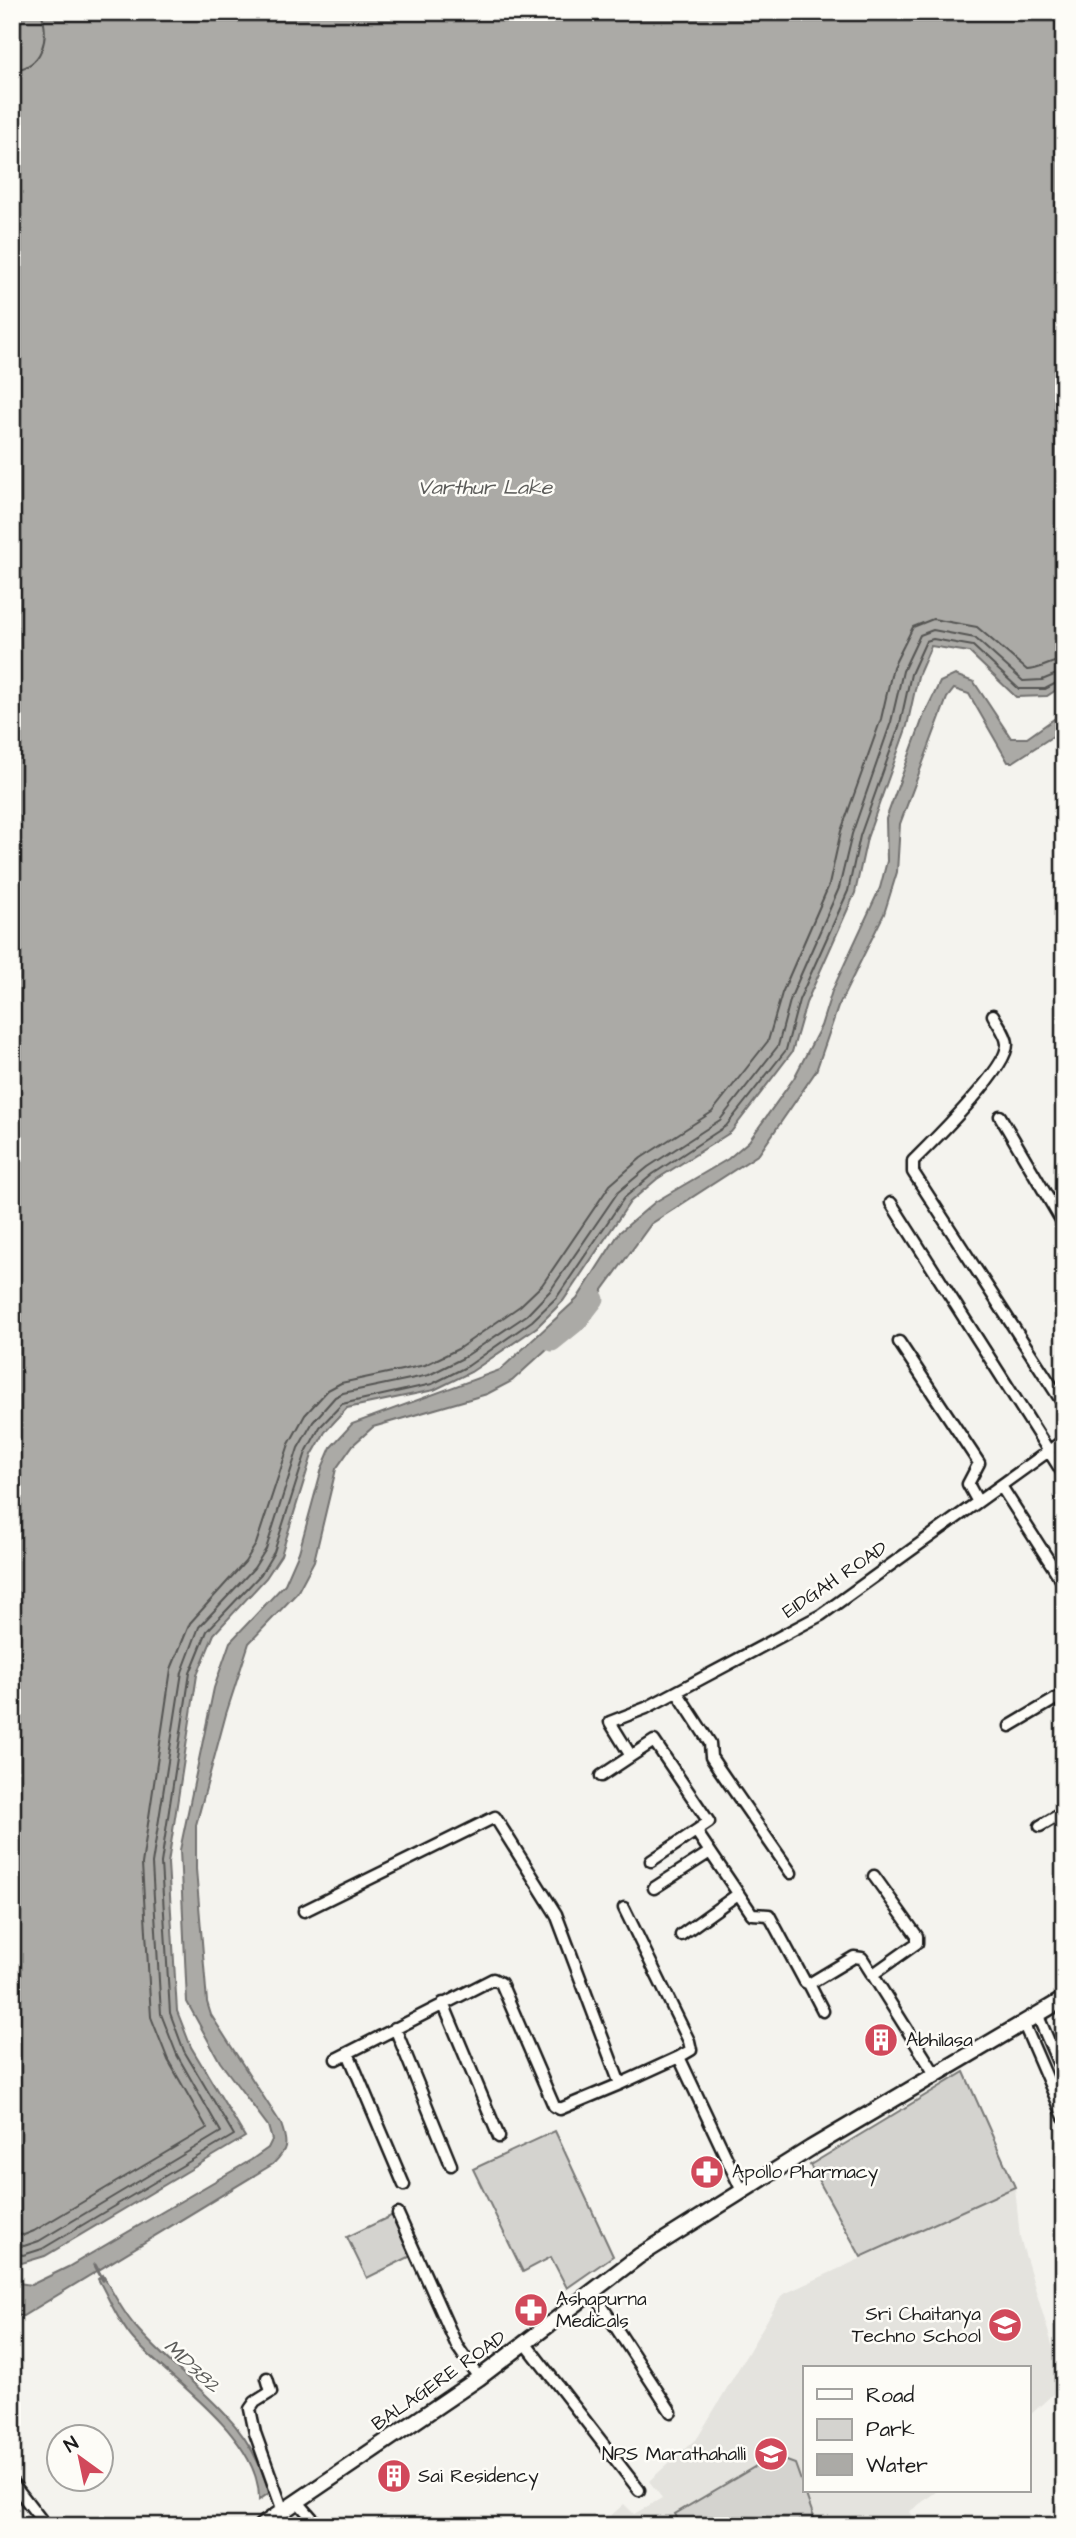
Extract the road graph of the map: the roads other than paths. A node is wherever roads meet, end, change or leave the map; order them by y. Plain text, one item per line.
1 (993, 1015) dead end
2 (1000, 1116) dead end
3 (891, 1202) dead end
4 (1064, 1225) edge
5 (899, 1342) dead end
6 (1064, 1405) edge
7 (1064, 1440) edge
8 (1048, 1451) junction
9 (1064, 1475) edge
10 (1001, 1486) junction
11 (978, 1502) junction
12 (1064, 1584) edge
13 (677, 1692) junction
14 (1064, 1694) edge
15 (1010, 1726) dead end
16 (631, 1756) junction
17 (601, 1776) dead end
18 (1064, 1812) edge
19 (1040, 1826) dead end
20 (696, 1831) junction
21 (710, 1852) junction
22 (651, 1861) dead end
23 (791, 1873) dead end
24 (874, 1876) dead end
25 (654, 1888) dead end
26 (738, 1894) junction
27 (624, 1908) dead end
28 (304, 1911) dead end
29 (681, 1935) dead end
30 (873, 1975) junction
31 (809, 1984) junction
32 (1064, 1999) edge
33 (443, 2003) junction
34 (823, 2011) dead end
35 (1037, 2014) junction
36 (1023, 2022) junction
37 (395, 2028) junction
38 (348, 2053) junction
39 (679, 2057) junction
40 (336, 2059) dead end
41 (935, 2074) junction
42 (1064, 2076) edge
43 (620, 2084) junction
44 (1064, 2117) edge
45 (499, 2137) dead end
46 (452, 2165) dead end
47 (404, 2185) dead end
48 (742, 2191) junction
49 (398, 2214) dead end
50 (592, 2291) junction
51 (526, 2344) junction
52 (267, 2378) dead end
53 (479, 2378) junction
54 (671, 2412) dead end
55 (12, 2482) edge
56 (639, 2490) dead end
57 (297, 2501) junction
58 (283, 2511) junction
59 (46, 2526) edge
60 (261, 2526) edge
61 (319, 2526) edge

1 - 6 street
2 - 4 street
3 - 8 street
5 - 11 street
7 - 8 street, EIDGAH ROAD
8 - 9 street
8 - 10 street, EIDGAH ROAD
10 - 11 street, EIDGAH ROAD
10 - 12 street
11 - 13 street, EIDGAH ROAD
13 - 16 street, EIDGAH ROAD
13 - 23 street
14 - 15 street
16 - 17 street
16 - 20 street
18 - 19 street
20 - 21 street
20 - 22 street
21 - 25 street
21 - 26 street
24 - 30 street
26 - 29 street
26 - 31 street
27 - 39 street
28 - 43 street
30 - 31 street
30 - 41 street
31 - 34 street
32 - 35 street, BALAGERE ROAD
33 - 37 street
33 - 43 street
33 - 45 street
35 - 36 street, BALAGERE ROAD
35 - 42 street
36 - 41 street, BALAGERE ROAD
36 - 44 street
37 - 38 street
37 - 46 street
38 - 40 street
38 - 47 street
39 - 43 street
39 - 48 street
41 - 48 street, BALAGERE ROAD
48 - 50 street, BALAGERE ROAD
49 - 53 street
50 - 51 street, BALAGERE ROAD
50 - 54 street
51 - 53 street, BALAGERE ROAD
51 - 56 street
52 - 58 street
53 - 57 street, BALAGERE ROAD
55 - 59 street
57 - 58 street, BALAGERE ROAD
57 - 61 street
58 - 60 street, BALAGERE ROAD

